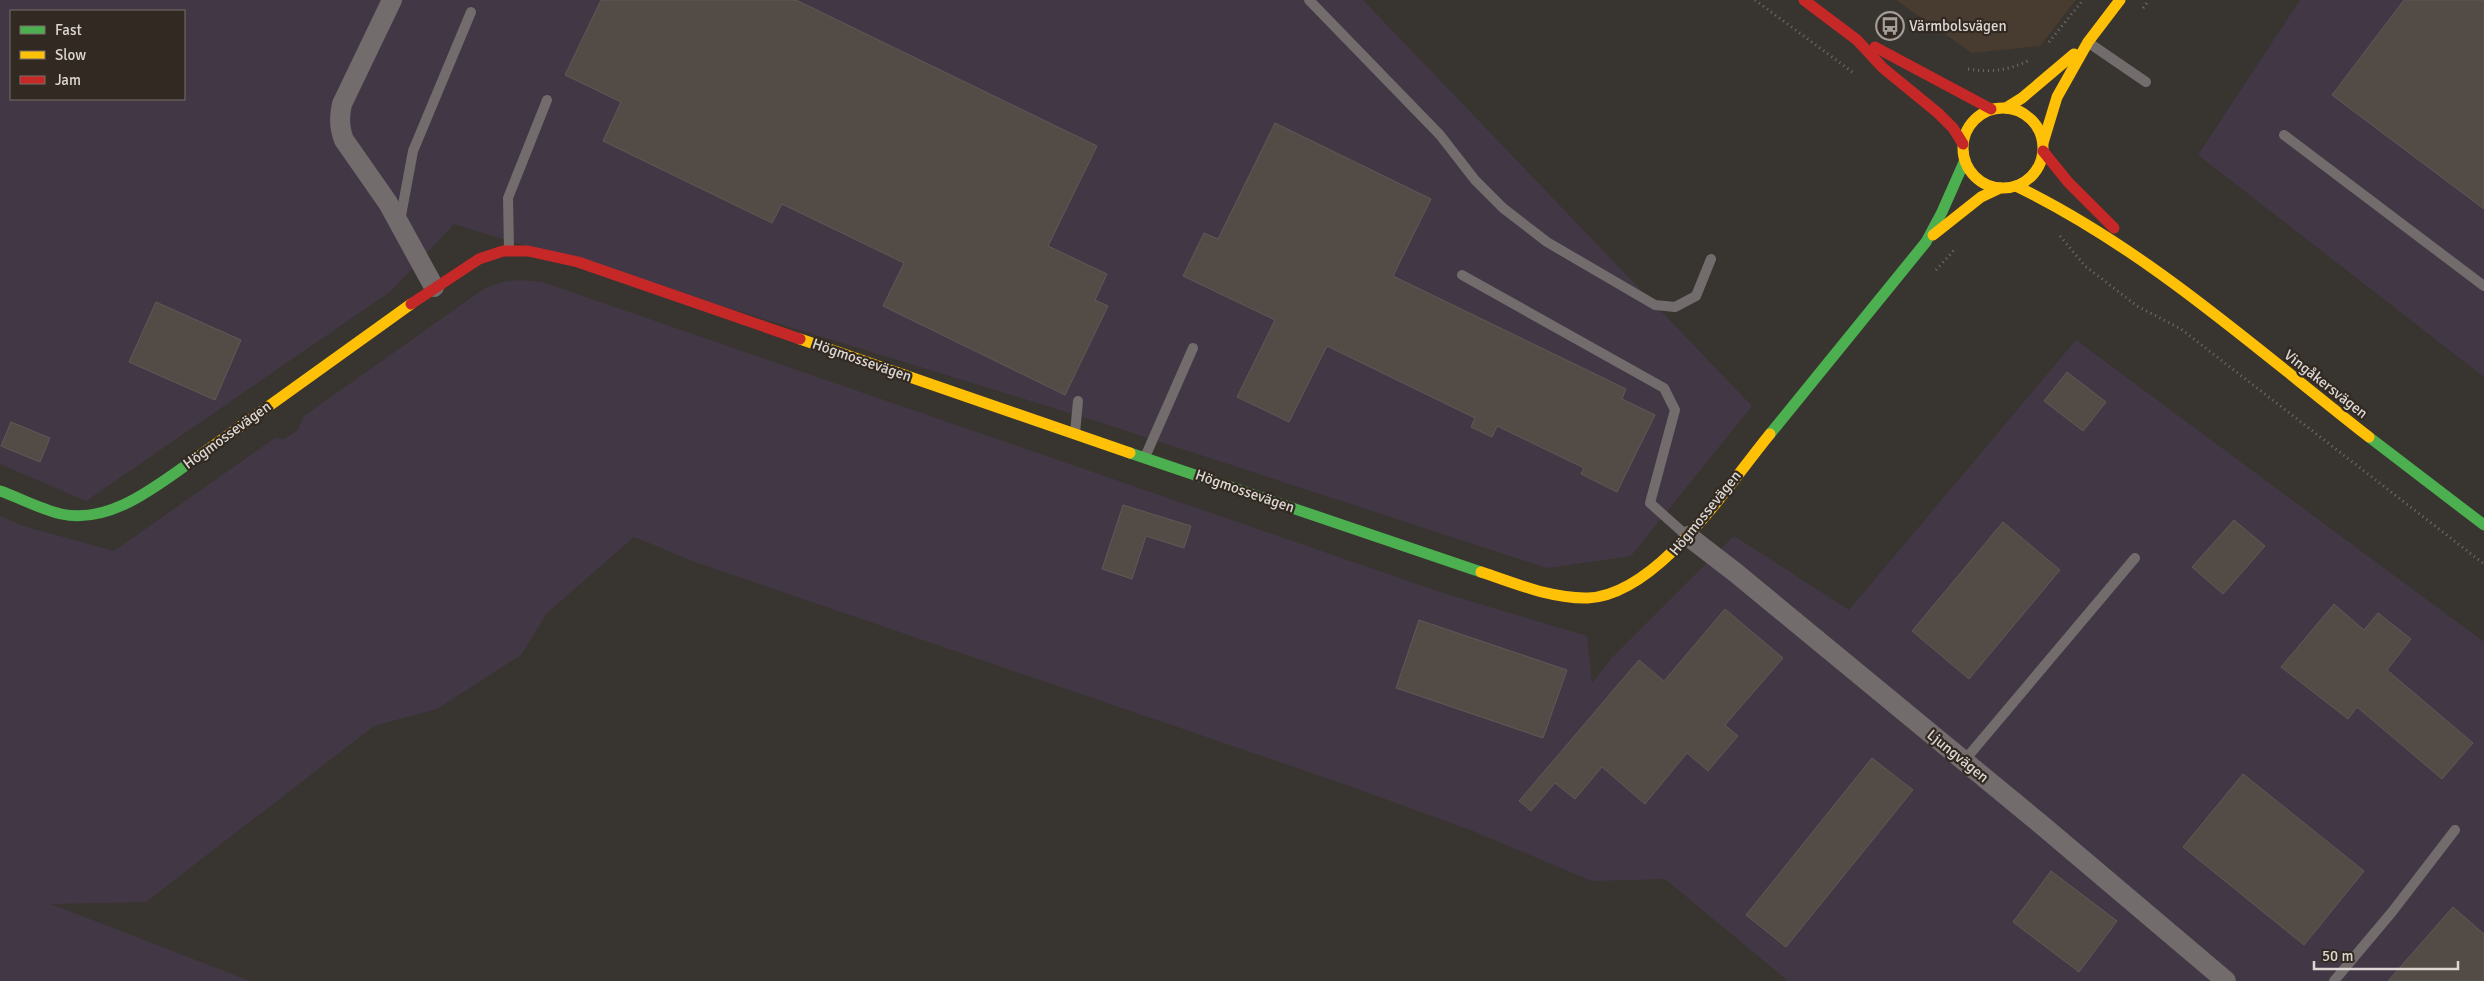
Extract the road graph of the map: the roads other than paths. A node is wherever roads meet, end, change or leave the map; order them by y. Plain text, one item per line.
1 (392, 0) edge
2 (1309, 0) edge
3 (1804, 0) edge
4 (2120, 0) edge
5 (471, 12) dead end
6 (1857, 40) junction
7 (2088, 42) junction
8 (2146, 82) dead end
9 (547, 100) dead end
10 (2006, 108) junction
11 (1991, 109) junction
12 (2284, 136) dead end
13 (1963, 144) junction
14 (2043, 147) junction
15 (1965, 160) junction
16 (2016, 186) junction
17 (2000, 188) junction
18 (399, 224) junction
19 (1926, 241) junction
20 (509, 251) junction
21 (1711, 259) dead end
22 (2151, 265) junction
23 (1462, 275) dead end
24 (2484, 286) edge
25 (434, 287) junction
26 (1193, 348) dead end
27 (1078, 401) dead end
28 (1075, 434) junction
29 (1144, 458) junction
30 (0, 492) edge
31 (2484, 525) edge
32 (1688, 536) junction
33 (2135, 558) dead end
34 (1964, 761) junction
35 (2455, 830) dead end
36 (2226, 981) edge
37 (2334, 981) edge

1 - 18 street
2 - 21 lane
3 - 6 street
4 - 7 street
5 - 18 lane
6 - 11 street
6 - 13 street
7 - 8 lane
7 - 10 street
7 - 14 street
9 - 20 lane
10 - 11 street, Vingåkersvägen
10 - 14 street, Vingåkersvägen
11 - 13 street
12 - 24 lane
13 - 15 street
14 - 16 street
14 - 22 street, Vingåkersvägen
15 - 17 street
15 - 19 street, Högmossevägen
16 - 17 street
16 - 22 street, Vingåkersvägen
17 - 19 street, Högmossevägen
18 - 25 street
19 - 32 street, Högmossevägen
20 - 25 street, Högmossevägen
20 - 28 street, Högmossevägen
22 - 31 street, Vingåkersvägen
23 - 32 lane
25 - 30 street, Högmossevägen
26 - 29 lane
27 - 28 lane
28 - 29 street, Högmossevägen
29 - 32 street, Högmossevägen
32 - 34 street, Ljungvägen
33 - 34 lane
34 - 36 street, Ljungvägen
35 - 37 lane

